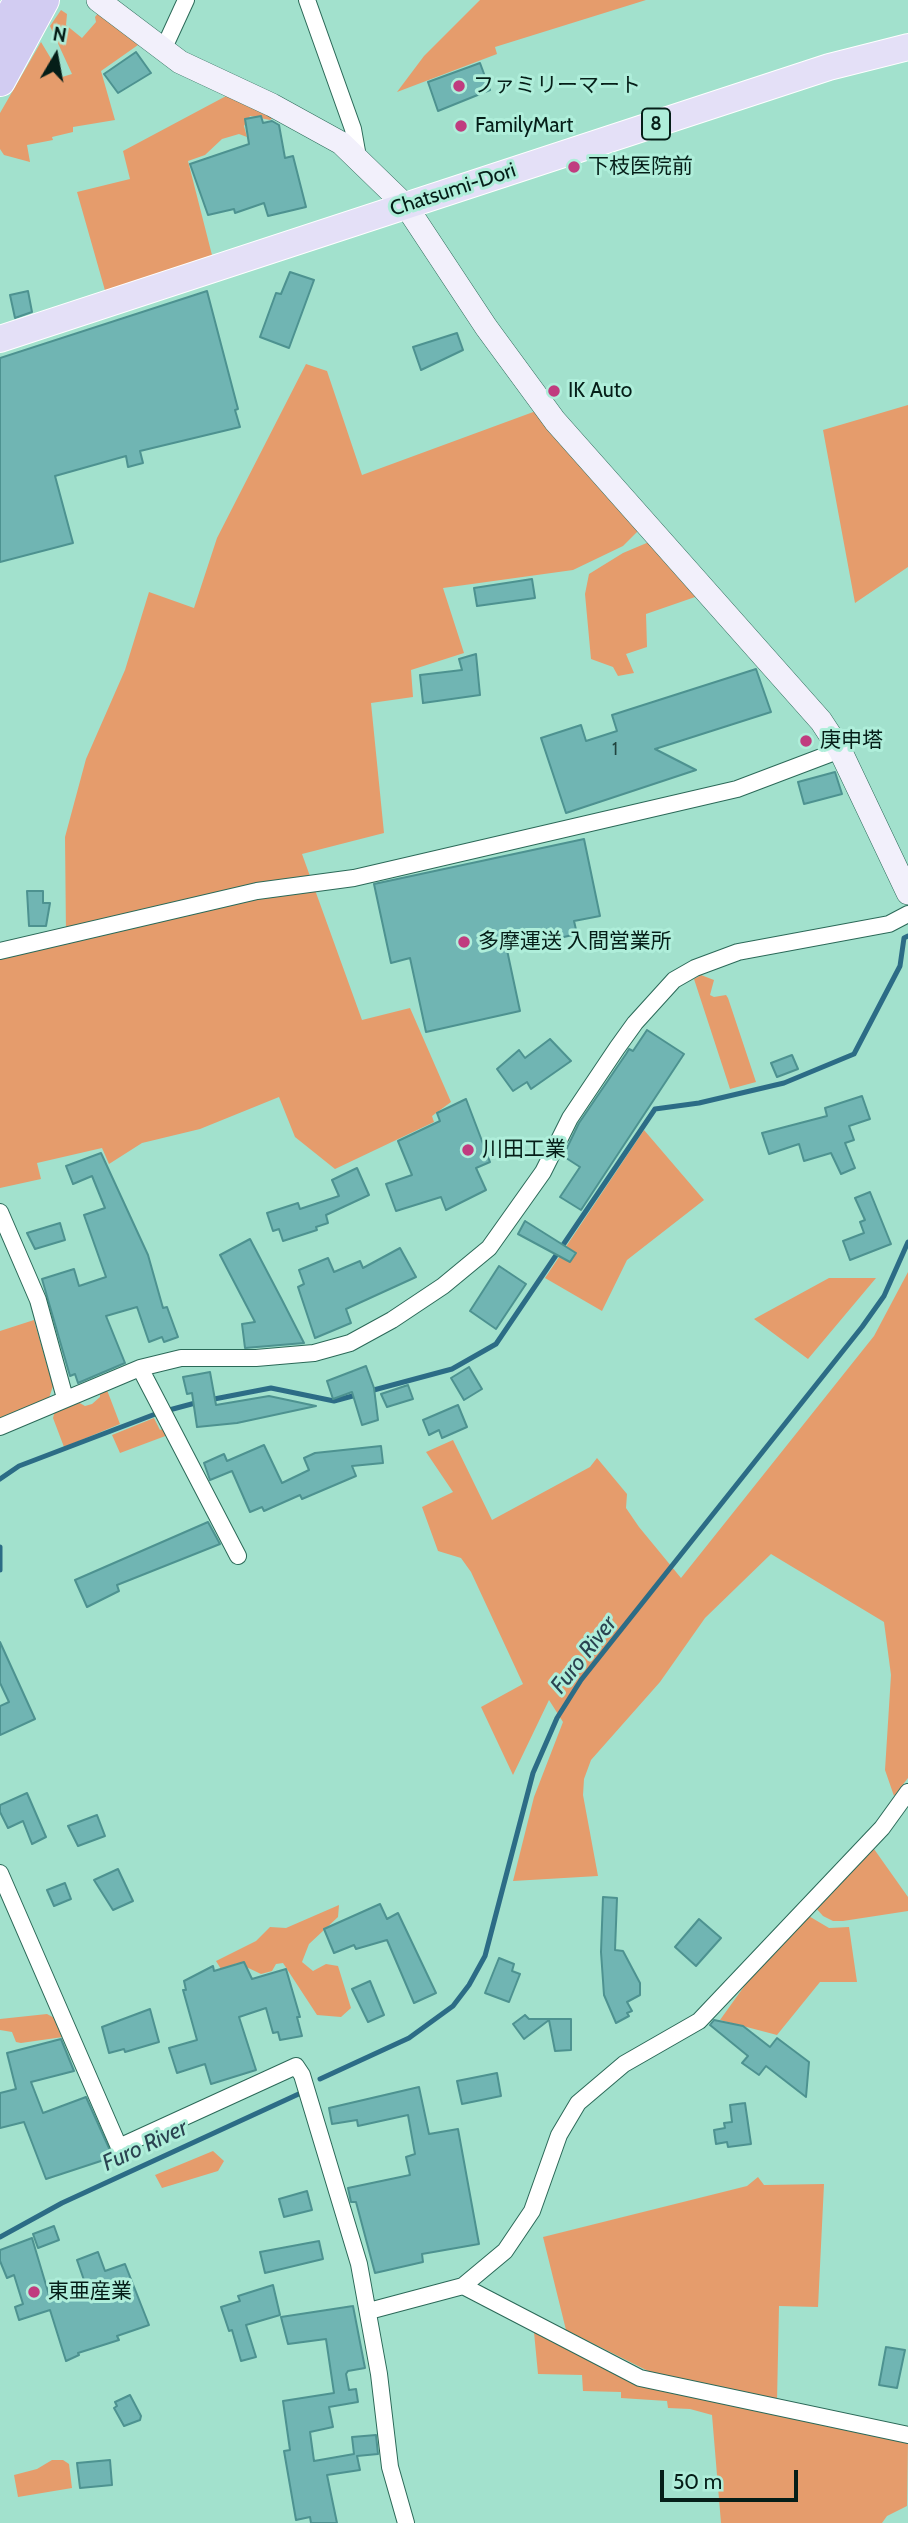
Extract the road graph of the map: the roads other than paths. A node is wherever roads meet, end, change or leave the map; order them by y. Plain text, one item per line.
1 (19, 0) edge
2 (44, 0) edge
3 (98, 0) edge
4 (187, 0) edge
5 (307, 0) edge
6 (0, 37) edge
7 (908, 47) edge
8 (163, 50) junction
9 (0, 81) edge
10 (358, 157) junction
11 (406, 206) junction
12 (0, 340) edge
13 (840, 750) junction
14 (908, 893) edge
15 (908, 914) edge
16 (0, 951) edge
17 (0, 1212) edge
18 (141, 1368) junction
19 (65, 1398) junction
20 (0, 1427) edge
21 (238, 1556) dead end
22 (908, 1792) edge
23 (0, 1873) edge
24 (463, 2286) junction
25 (369, 2311) junction
26 (908, 2435) edge
27 (406, 2523) edge

1 - 6 highway
2 - 9 highway
3 - 8 street
4 - 8 street
5 - 10 street
7 - 11 main road, Chatsumi-Dori / 8
8 - 10 street
10 - 11 street
11 - 12 main road, Chatsumi-Dori / 8
11 - 13 street
13 - 14 street
13 - 16 street
15 - 18 street
17 - 19 street
18 - 19 street
18 - 21 street
19 - 20 street
22 - 24 street
23 - 25 street
24 - 25 street
24 - 26 street
25 - 27 street

